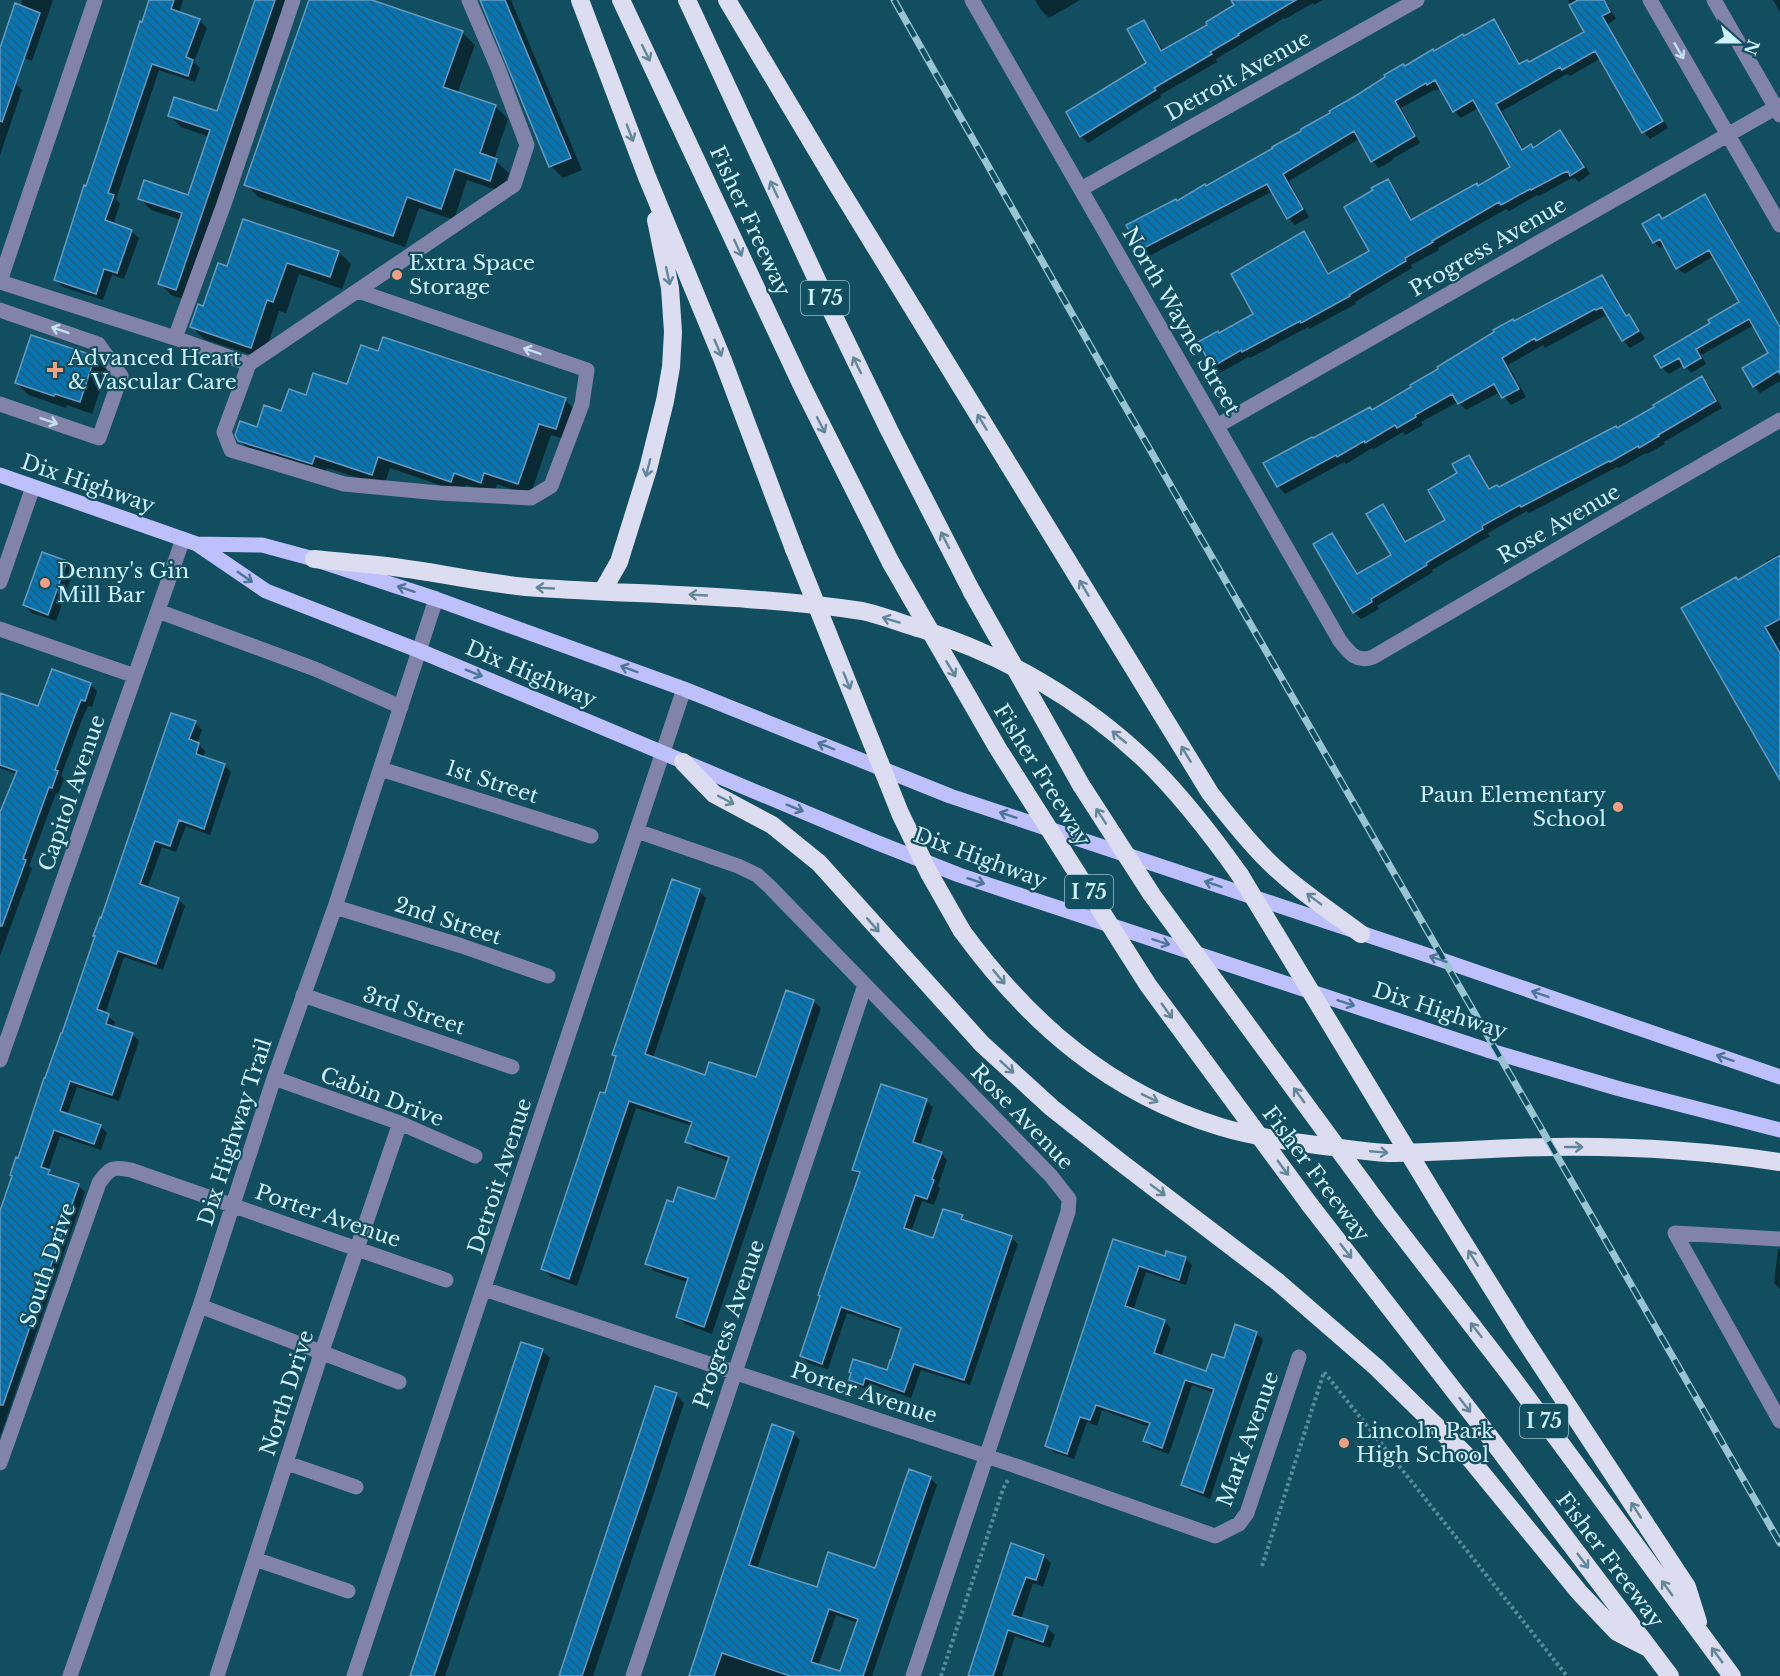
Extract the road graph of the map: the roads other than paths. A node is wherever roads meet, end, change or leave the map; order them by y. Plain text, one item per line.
1 (95, 0) edge
2 (293, 0) edge
3 (469, 0) edge
4 (580, 0) edge
5 (621, 0) edge
6 (687, 0) edge
7 (727, 0) edge
8 (972, 0) edge
9 (1417, 0) edge
10 (1650, 0) edge
11 (1714, 0) edge
12 (1779, 109) edge
13 (1728, 134) junction
14 (647, 177) junction
15 (1081, 189) junction
16 (1780, 225) edge
17 (0, 281) edge
18 (358, 291) junction
19 (0, 310) edge
20 (175, 338) junction
21 (249, 364) junction
22 (0, 404) edge
23 (1780, 420) edge
24 (1217, 426) junction
25 (0, 475) edge
26 (33, 487) junction
27 (190, 541) junction
28 (6, 546) edge
29 (314, 559) junction
30 (0, 582) edge
31 (603, 590) junction
32 (436, 599) junction
33 (158, 611) junction
34 (0, 629) edge
35 (420, 651) junction
36 (1359, 659) joint
37 (135, 676) junction
38 (684, 689) junction
39 (402, 707) junction
40 (663, 753) junction
41 (683, 762) junction
42 (381, 769) junction
43 (637, 831) junction
44 (591, 836) dead end
45 (335, 907) junction
46 (1361, 934) junction
47 (548, 976) dead end
48 (865, 985) junction
49 (303, 994) junction
50 (0, 1060) edge
51 (513, 1067) dead end
52 (1780, 1077) edge
53 (274, 1078) junction
54 (400, 1123) junction
55 (1780, 1130) edge
56 (475, 1156) dead end
57 (1780, 1162) edge
58 (99, 1183) joint
59 (233, 1204) junction
60 (1780, 1239) edge
61 (358, 1248) junction
62 (447, 1280) dead end
63 (484, 1289) junction
64 (200, 1306) junction
65 (322, 1352) junction
66 (1299, 1357) dead end
67 (735, 1372) junction
68 (399, 1382) dead end
69 (1780, 1421) edge
70 (986, 1456) junction
71 (0, 1463) edge
72 (287, 1463) junction
73 (356, 1487) dead end
74 (1228, 1530) joint
75 (255, 1559) junction
76 (348, 1591) dead end
77 (1702, 1635) junction
78 (1648, 1648) junction
79 (70, 1676) edge
80 (218, 1676) edge
81 (354, 1676) edge
82 (633, 1676) edge
83 (913, 1676) edge
84 (1670, 1676) edge
85 (1732, 1676) edge

1 - 17 street
2 - 20 street
3 - 18 street
4 -> 14 highway
5 -> 78 highway, Fisher Freeway / I 75, bridge
77 -> 6 highway, Fisher Freeway / I 75, bridge
46 -> 7 highway
8 - 15 street, North Wayne Street
9 - 15 street, Detroit Avenue
10 -> 13 street
11 - 12 street
12 - 13 street, Progress Avenue
13 - 16 street
13 - 24 street, Progress Avenue
14 -> 31 highway
14 -> 57 highway, bridge
15 - 24 street, North Wayne Street
17 - 20 street
18 - 21 street
21 -> 18 street
22 -> 19 street
20 - 21 street
23 - 36 street, Rose Avenue
24 - 36 street, North Wayne Street
25 - 26 main road, Dix Highway
26 - 27 main road, Dix Highway
26 - 28 street
27 - 29 main road, Dix Highway
27 - 33 street, Capitol Avenue
27 -> 35 main road, Dix Highway
28 - 30 street
31 -> 29 highway
32 -> 29 main road, Dix Highway
77 -> 31 highway, bridge
32 - 35 street, Dix Highway Trail
38 -> 32 main road, Dix Highway
33 - 37 street, Capitol Avenue
33 - 39 street
34 - 37 street
35 - 39 street, Dix Highway Trail
35 -> 40 main road, Dix Highway
37 - 50 street, Capitol Avenue
38 - 40 street, Detroit Avenue
46 -> 38 main road, Dix Highway
39 - 42 street, Dix Highway Trail
40 - 41 main road, Dix Highway
40 - 43 street, Detroit Avenue
41 -> 55 main road, Dix Highway
41 -> 78 highway
42 - 44 street, 1st Street
42 - 45 street, Dix Highway Trail
43 - 48 street, Rose Avenue
43 - 63 street, Detroit Avenue
45 - 47 street, 2nd Street
45 - 49 street, Dix Highway Trail
52 -> 46 main road, Dix Highway
48 - 67 street, Progress Avenue
48 - 70 street, Rose Avenue
49 - 51 street, 3rd Street
49 - 53 street, Dix Highway Trail
53 - 54 street, Cabin Drive
53 - 59 street, Dix Highway Trail
54 - 56 street, Cabin Drive
54 - 61 street, North Drive
58 - 59 street, Porter Avenue
58 - 71 street, South Drive
59 - 61 street, Porter Avenue
59 - 64 street, Dix Highway Trail
60 - 69 street
61 - 62 street, Porter Avenue
61 - 65 street, North Drive
63 - 67 street, Porter Avenue
63 - 81 street, Detroit Avenue
64 - 65 street
64 - 79 street, Dix Highway Trail
65 - 68 street
65 - 72 street, North Drive
66 - 74 street, Mark Avenue
67 - 70 street, Porter Avenue
67 - 82 street, Progress Avenue
70 - 74 street, Porter Avenue
70 - 83 street, Rose Avenue
72 - 73 street
72 - 75 street, North Drive
75 - 76 street
75 - 80 street, North Drive
85 -> 77 highway, Fisher Freeway / I 75
78 - 84 highway, Fisher Freeway / I 75

